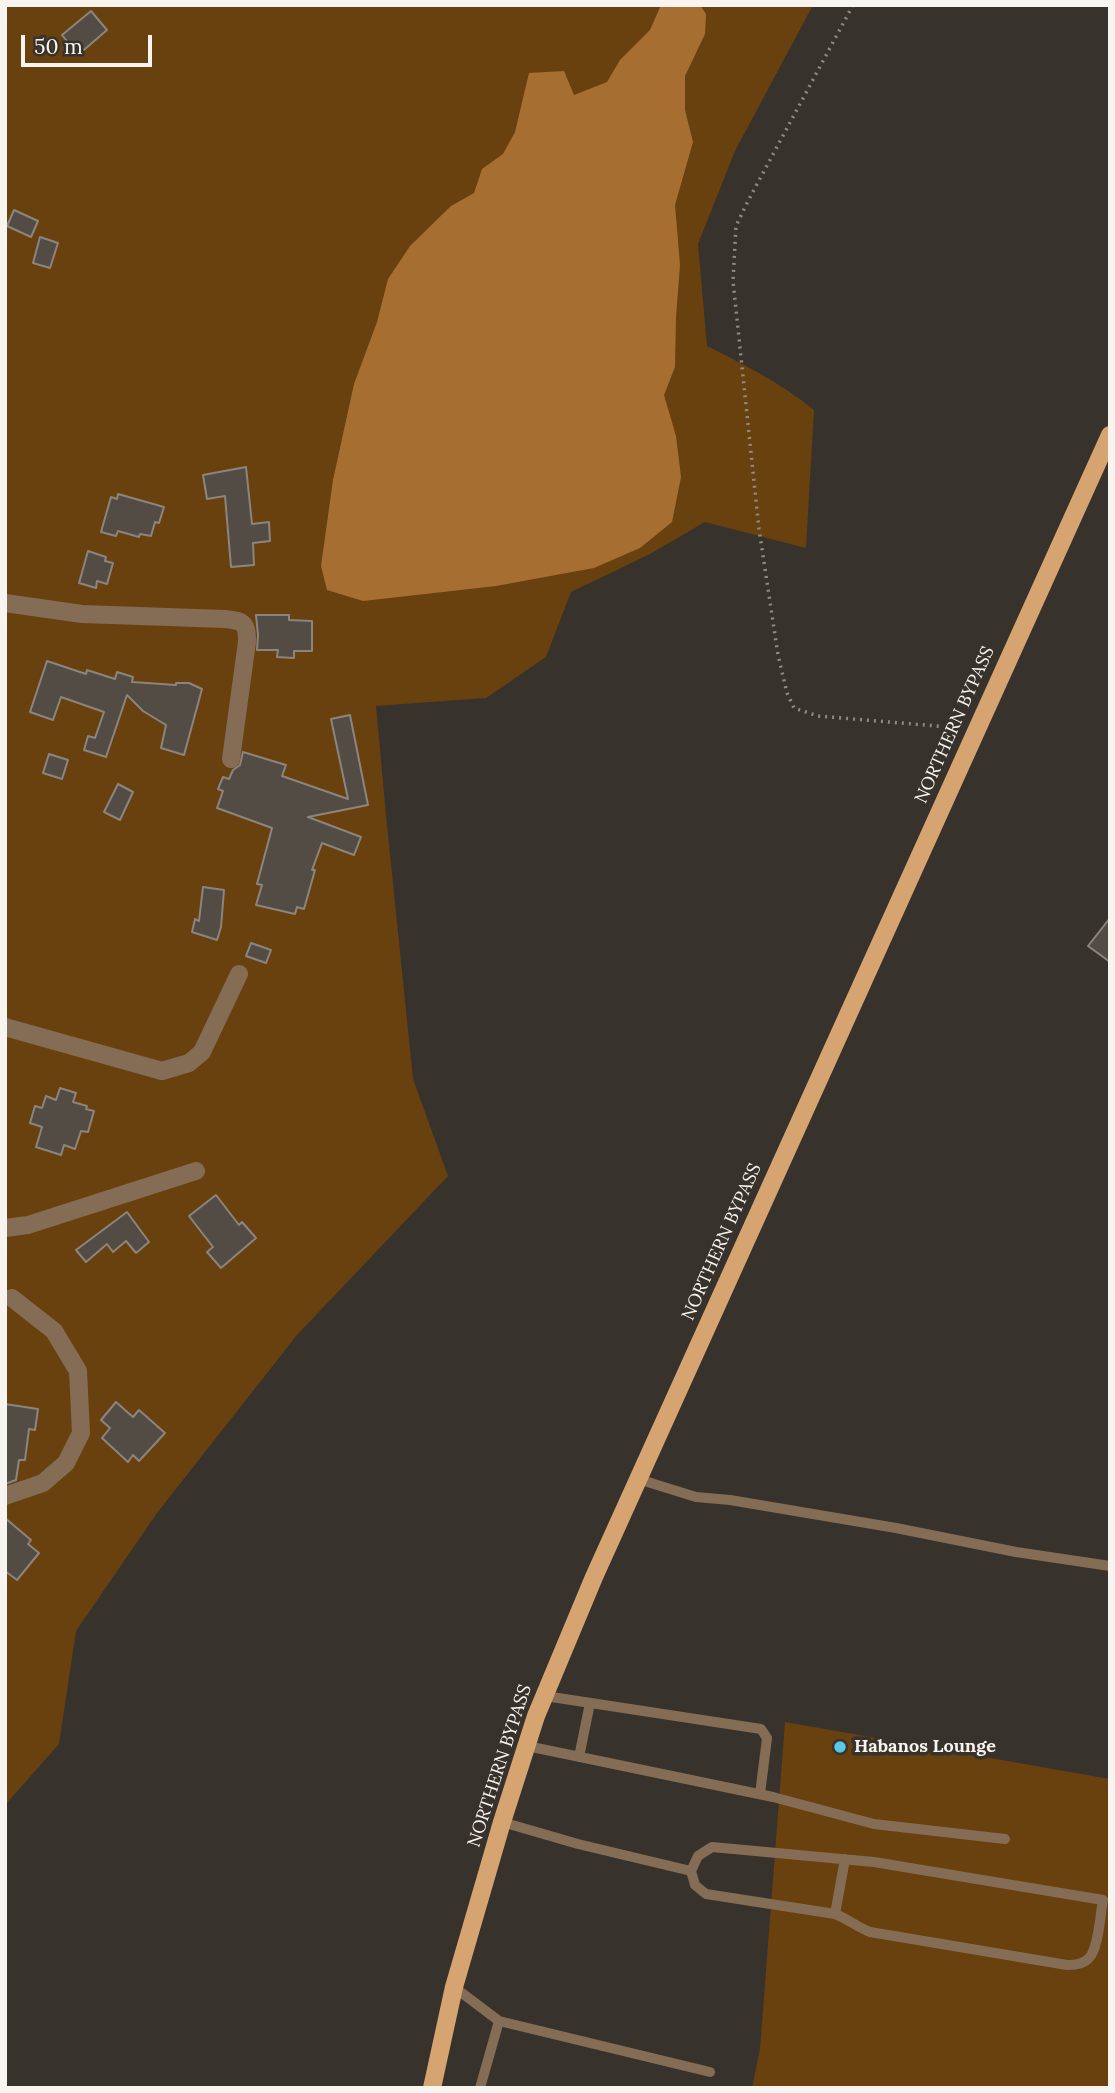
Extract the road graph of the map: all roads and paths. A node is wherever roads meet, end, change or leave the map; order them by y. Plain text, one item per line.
1 (853, 5) edge
2 (1110, 435) edge
3 (5, 603) edge
4 (976, 730) junction
5 (231, 759) dead end
6 (239, 974) dead end
7 (5, 1027) edge
8 (196, 1171) dead end
9 (5, 1228) edge
10 (12, 1298) dead end
11 (638, 1479) junction
12 (5, 1496) edge
13 (1110, 1566) edge
14 (545, 1696) junction
15 (590, 1703) junction
16 (527, 1746) junction
17 (579, 1757) junction
18 (760, 1794) junction
19 (502, 1822) junction
20 (1005, 1839) dead end
21 (845, 1859) junction
22 (691, 1871) junction
23 (1106, 1901) edge
24 (835, 1914) junction
25 (454, 1987) junction
26 (499, 2021) junction
27 (710, 2072) dead end
28 (432, 2088) edge
29 (480, 2088) edge

1 - 4 path
2 - 4 main road, NORTHERN BYPASS
3 - 5 street
4 - 11 main road, NORTHERN BYPASS
6 - 7 street
8 - 9 street
10 - 12 street
11 - 13 lane
11 - 14 main road, NORTHERN BYPASS
14 - 15 lane
14 - 16 main road, NORTHERN BYPASS
15 - 17 lane
15 - 18 lane
16 - 17 lane
16 - 19 main road, NORTHERN BYPASS
17 - 18 lane
18 - 20 lane
19 - 22 lane
19 - 25 main road, NORTHERN BYPASS
21 - 22 lane
21 - 23 lane
21 - 24 lane
22 - 24 lane
23 - 24 lane
25 - 26 lane
25 - 28 main road, NORTHERN BYPASS
26 - 27 lane
26 - 29 lane

